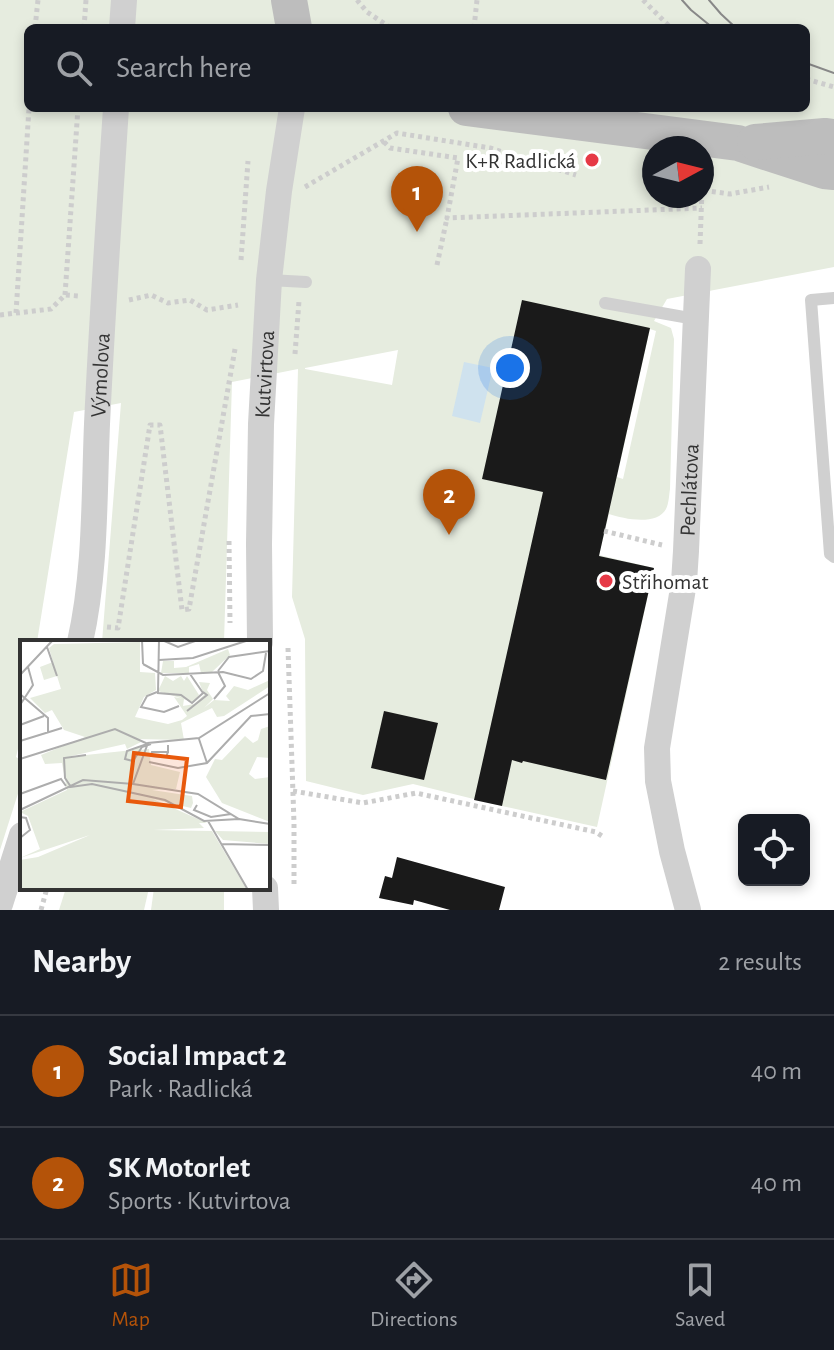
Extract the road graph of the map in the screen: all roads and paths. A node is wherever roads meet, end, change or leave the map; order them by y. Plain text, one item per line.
1 (38, 0) edge
2 (86, 0) edge
3 (124, 0) edge
4 (289, 0) edge
5 (357, 0) edge
6 (477, 0) edge
7 (643, 0) edge
8 (35, 24) edge
9 (84, 24) edge
10 (122, 24) edge
11 (293, 24) edge
12 (385, 24) edge
13 (474, 24) edge
14 (667, 24) edge
15 (810, 80) edge
16 (834, 87) edge
17 (29, 112) edge
18 (78, 112) edge
19 (116, 112) edge
20 (291, 112) edge
21 (497, 112) edge
22 (834, 137) edge
23 (384, 142) junction
24 (738, 143) junction
25 (248, 161) dead end
26 (834, 172) edge
27 (576, 175) dead end
28 (778, 185) dead end
29 (305, 187) dead end
30 (714, 192) edge
31 (702, 208) joint
32 (447, 218) junction
33 (241, 262) dead end
34 (437, 265) dead end
35 (698, 269) joint
36 (269, 280) junction
37 (306, 282) dead end
38 (239, 291) dead end
39 (65, 295) junction
40 (103, 298) junction
41 (834, 298) edge
42 (605, 303) dead end
43 (299, 309) dead end
44 (16, 313) junction
45 (0, 315) edge
46 (695, 319) junction
47 (235, 349) dead end
48 (295, 355) dead end
49 (604, 531) dead end
50 (686, 551) junction
51 (834, 557) edge
52 (89, 630) edge
53 (287, 639) dead end
54 (260, 640) edge
55 (293, 791) junction
56 (605, 838) dead end
57 (20, 841) edge
58 (46, 890) edge
59 (265, 890) edge
60 (294, 895) dead end
61 (0, 904) edge
62 (41, 910) edge
63 (266, 910) edge
64 (688, 910) edge

1 - 8 path
2 - 9 path
3 - 10 street
4 - 11 main road
5 - 12 path
6 - 13 path
7 - 14 path
15 - 16 path
17 - 44 path
18 - 39 path
19 - 40 street, Výmolova
20 - 36 street, Kutvirtova
21 - 24 main road
22 - 24 main road
23 - 27 path
23 - 29 path
23 - 32 path
24 - 26 main road
25 - 33 path
28 - 30 path
31 - 32 path
31 - 35 path
32 - 34 path
35 - 46 street, Pechlátova
36 - 37 lane
36 - 54 street, Kutvirtova
38 - 40 path
39 - 40 path
39 - 44 path
40 - 52 street, Výmolova
41 - 51 lane
42 - 46 lane
43 - 48 path
44 - 45 path
46 - 50 street, Pechlátova
47 - 52 path
49 - 50 path
50 - 64 street, Pechlátova
53 - 55 path
55 - 56 path
55 - 60 path
57 - 61 street
58 - 62 path
59 - 63 street

